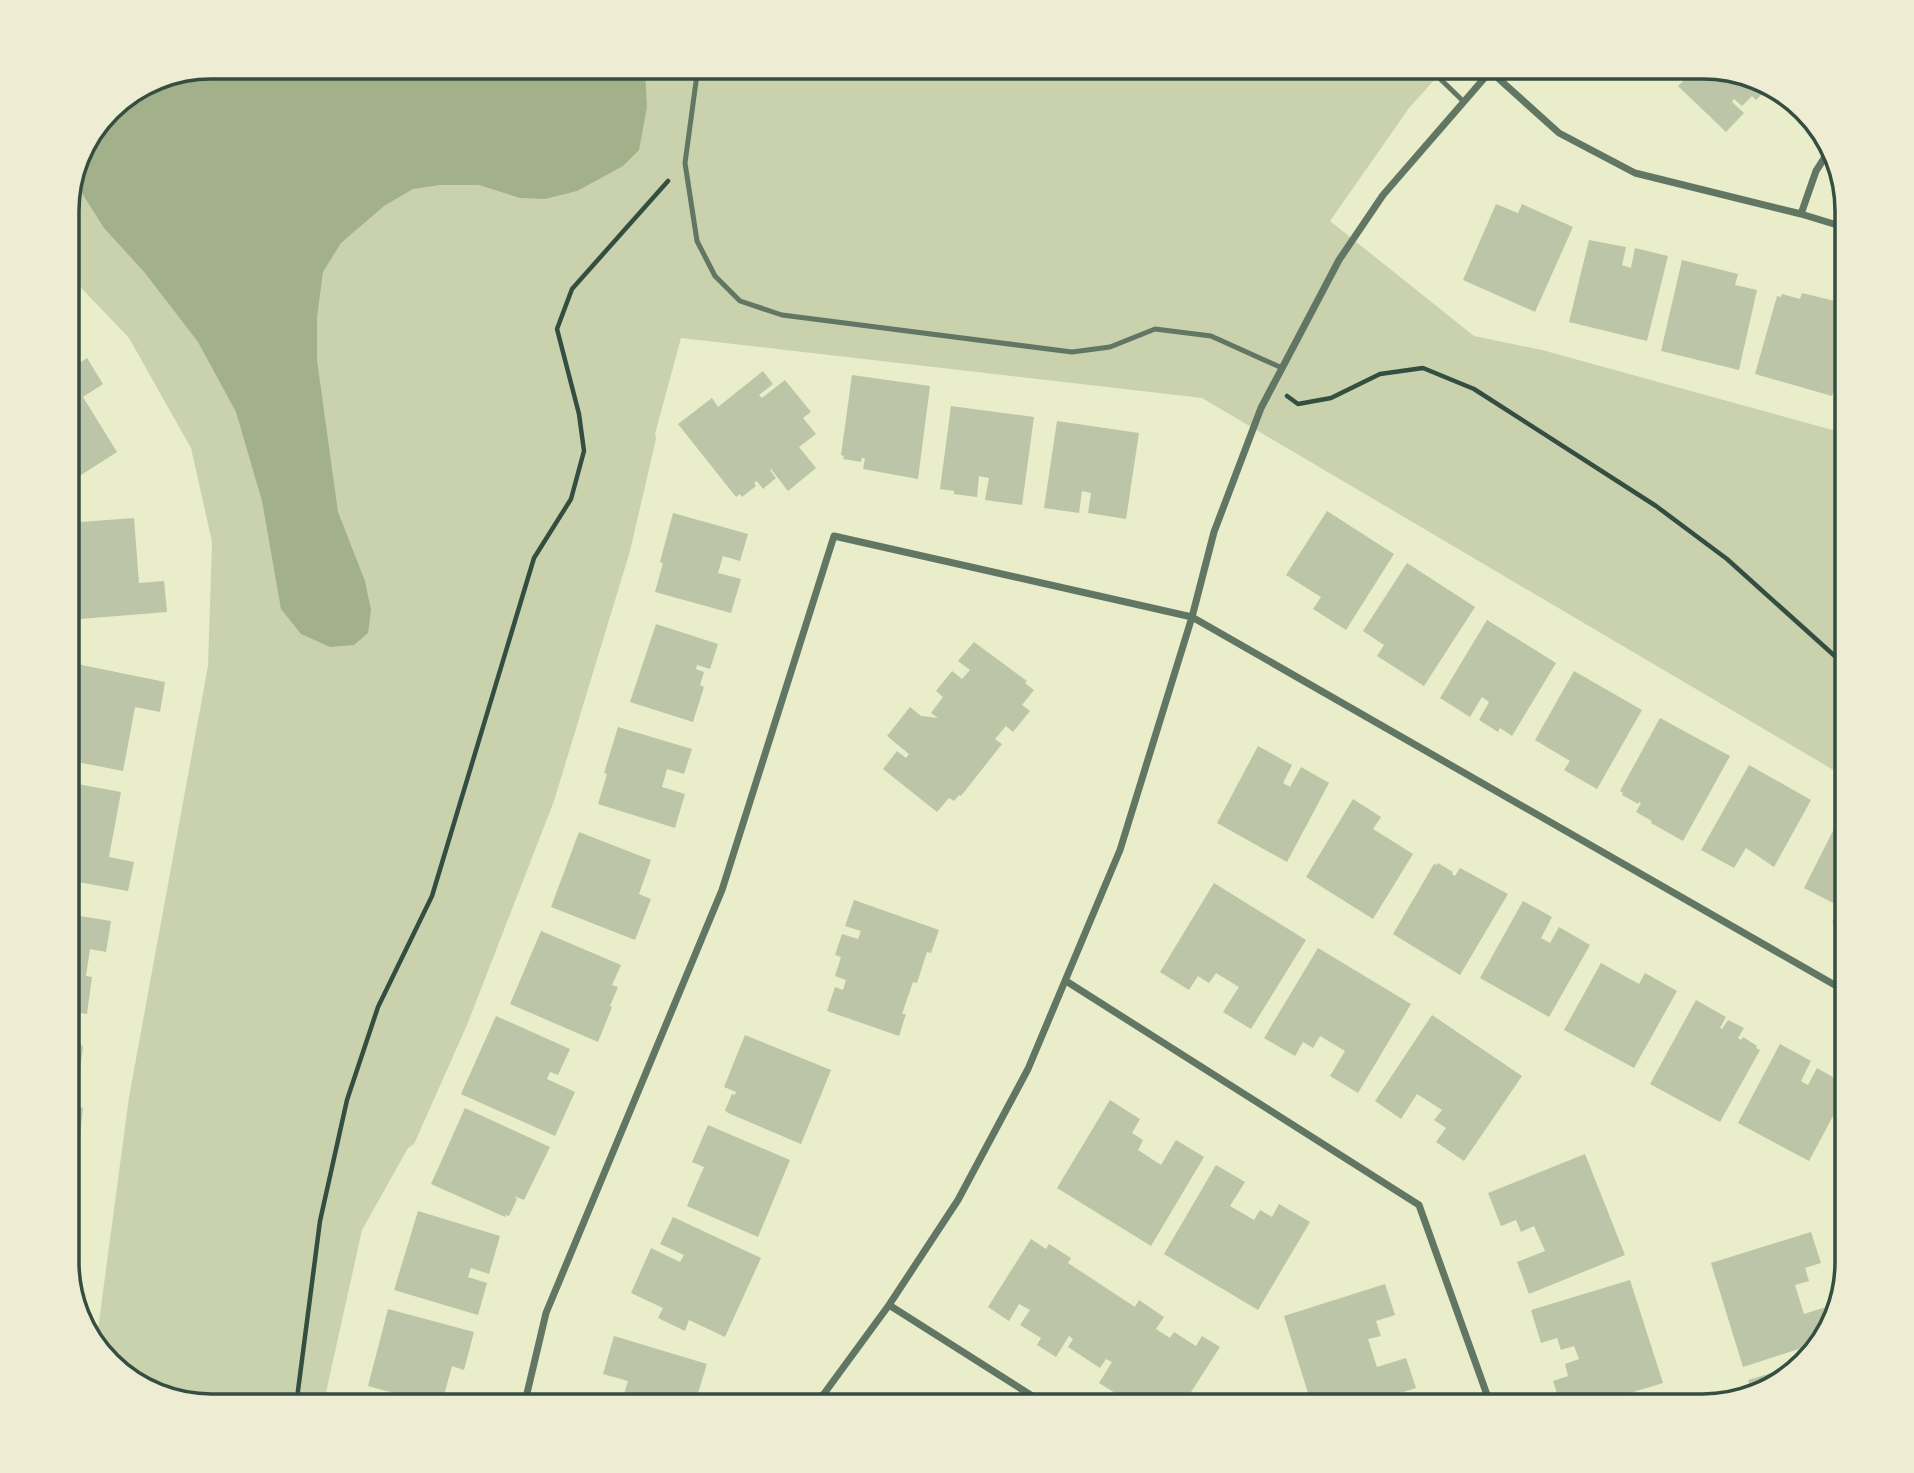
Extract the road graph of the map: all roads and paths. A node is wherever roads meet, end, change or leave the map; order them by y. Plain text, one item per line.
1 (696, 79) edge
2 (1440, 79) edge
3 (1482, 79) edge
4 (1503, 79) edge
5 (1463, 101) junction
6 (1824, 158) edge
7 (685, 163) junction
8 (1801, 214) junction
9 (1835, 225) edge
10 (1282, 368) junction
11 (1273, 385) junction
12 (1192, 617) junction
13 (1835, 656) edge
14 (1066, 981) junction
15 (1835, 985) edge
16 (889, 1305) junction
17 (298, 1394) edge
18 (527, 1394) edge
19 (824, 1394) edge
20 (1029, 1394) edge
21 (1488, 1394) edge

1 - 7 lane
2 - 5 lane
3 - 5 street
4 - 8 street
5 - 10 street
6 - 8 street
7 - 10 lane
7 - 17 path
8 - 9 street
10 - 11 street
11 - 12 street
11 - 13 path
12 - 14 street
12 - 15 street
12 - 18 street
14 - 16 street
14 - 21 street
16 - 19 street
16 - 20 street

